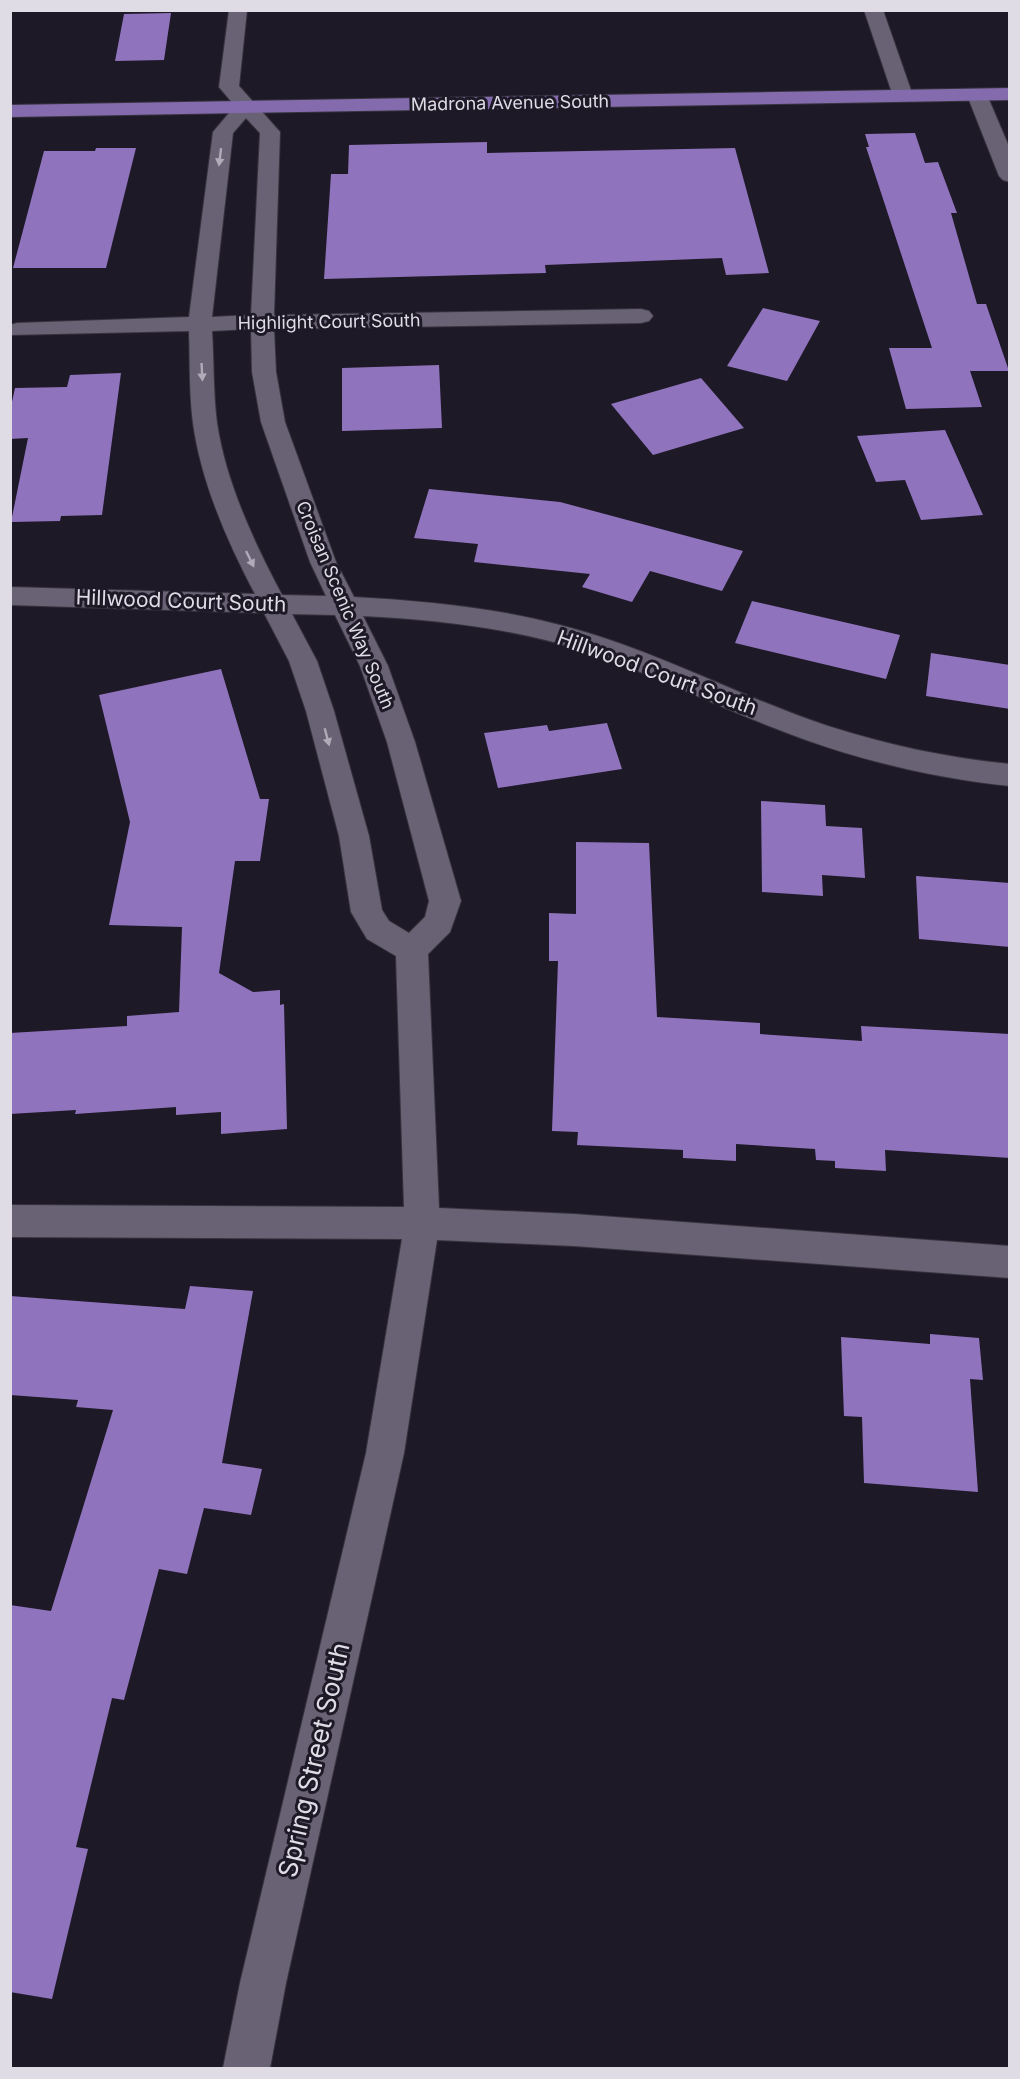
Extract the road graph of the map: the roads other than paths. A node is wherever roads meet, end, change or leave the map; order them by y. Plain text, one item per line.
1 (238, 10) edge
2 (873, 10) edge
3 (1010, 94) edge
4 (977, 95) junction
5 (903, 96) junction
6 (245, 107) junction
7 (10, 111) edge
8 (1010, 176) edge
9 (641, 316) dead end
10 (262, 322) junction
11 (200, 324) junction
12 (17, 330) dead end
13 (10, 596) edge
14 (273, 604) junction
15 (345, 606) junction
16 (1010, 775) edge
17 (412, 950) junction
18 (10, 1221) edge
19 (422, 1223) junction
20 (1010, 1262) edge
21 (247, 2068) edge

1 - 6 street, Croisan Scenic Way South
2 - 5 street
3 - 4 main road, Madrona Avenue South
4 - 5 main road, Madrona Avenue South
4 - 8 street
5 - 6 main road, Madrona Avenue South
6 - 7 main road, Madrona Avenue South
6 - 10 street, Croisan Scenic Way South
6 -> 11 street
9 - 10 street, Highlight Court South
10 - 11 street, Highlight Court South
10 - 15 street, Croisan Scenic Way South
11 - 12 street, Highlight Court South
11 -> 14 street
13 - 14 street, Hillwood Court South
14 - 15 street, Hillwood Court South
14 -> 17 street
15 - 16 street, Hillwood Court South
15 - 17 street, Croisan Scenic Way South
17 - 19 street, Spring Street South
18 - 19 street
19 - 20 street
19 - 21 street, Spring Street South

